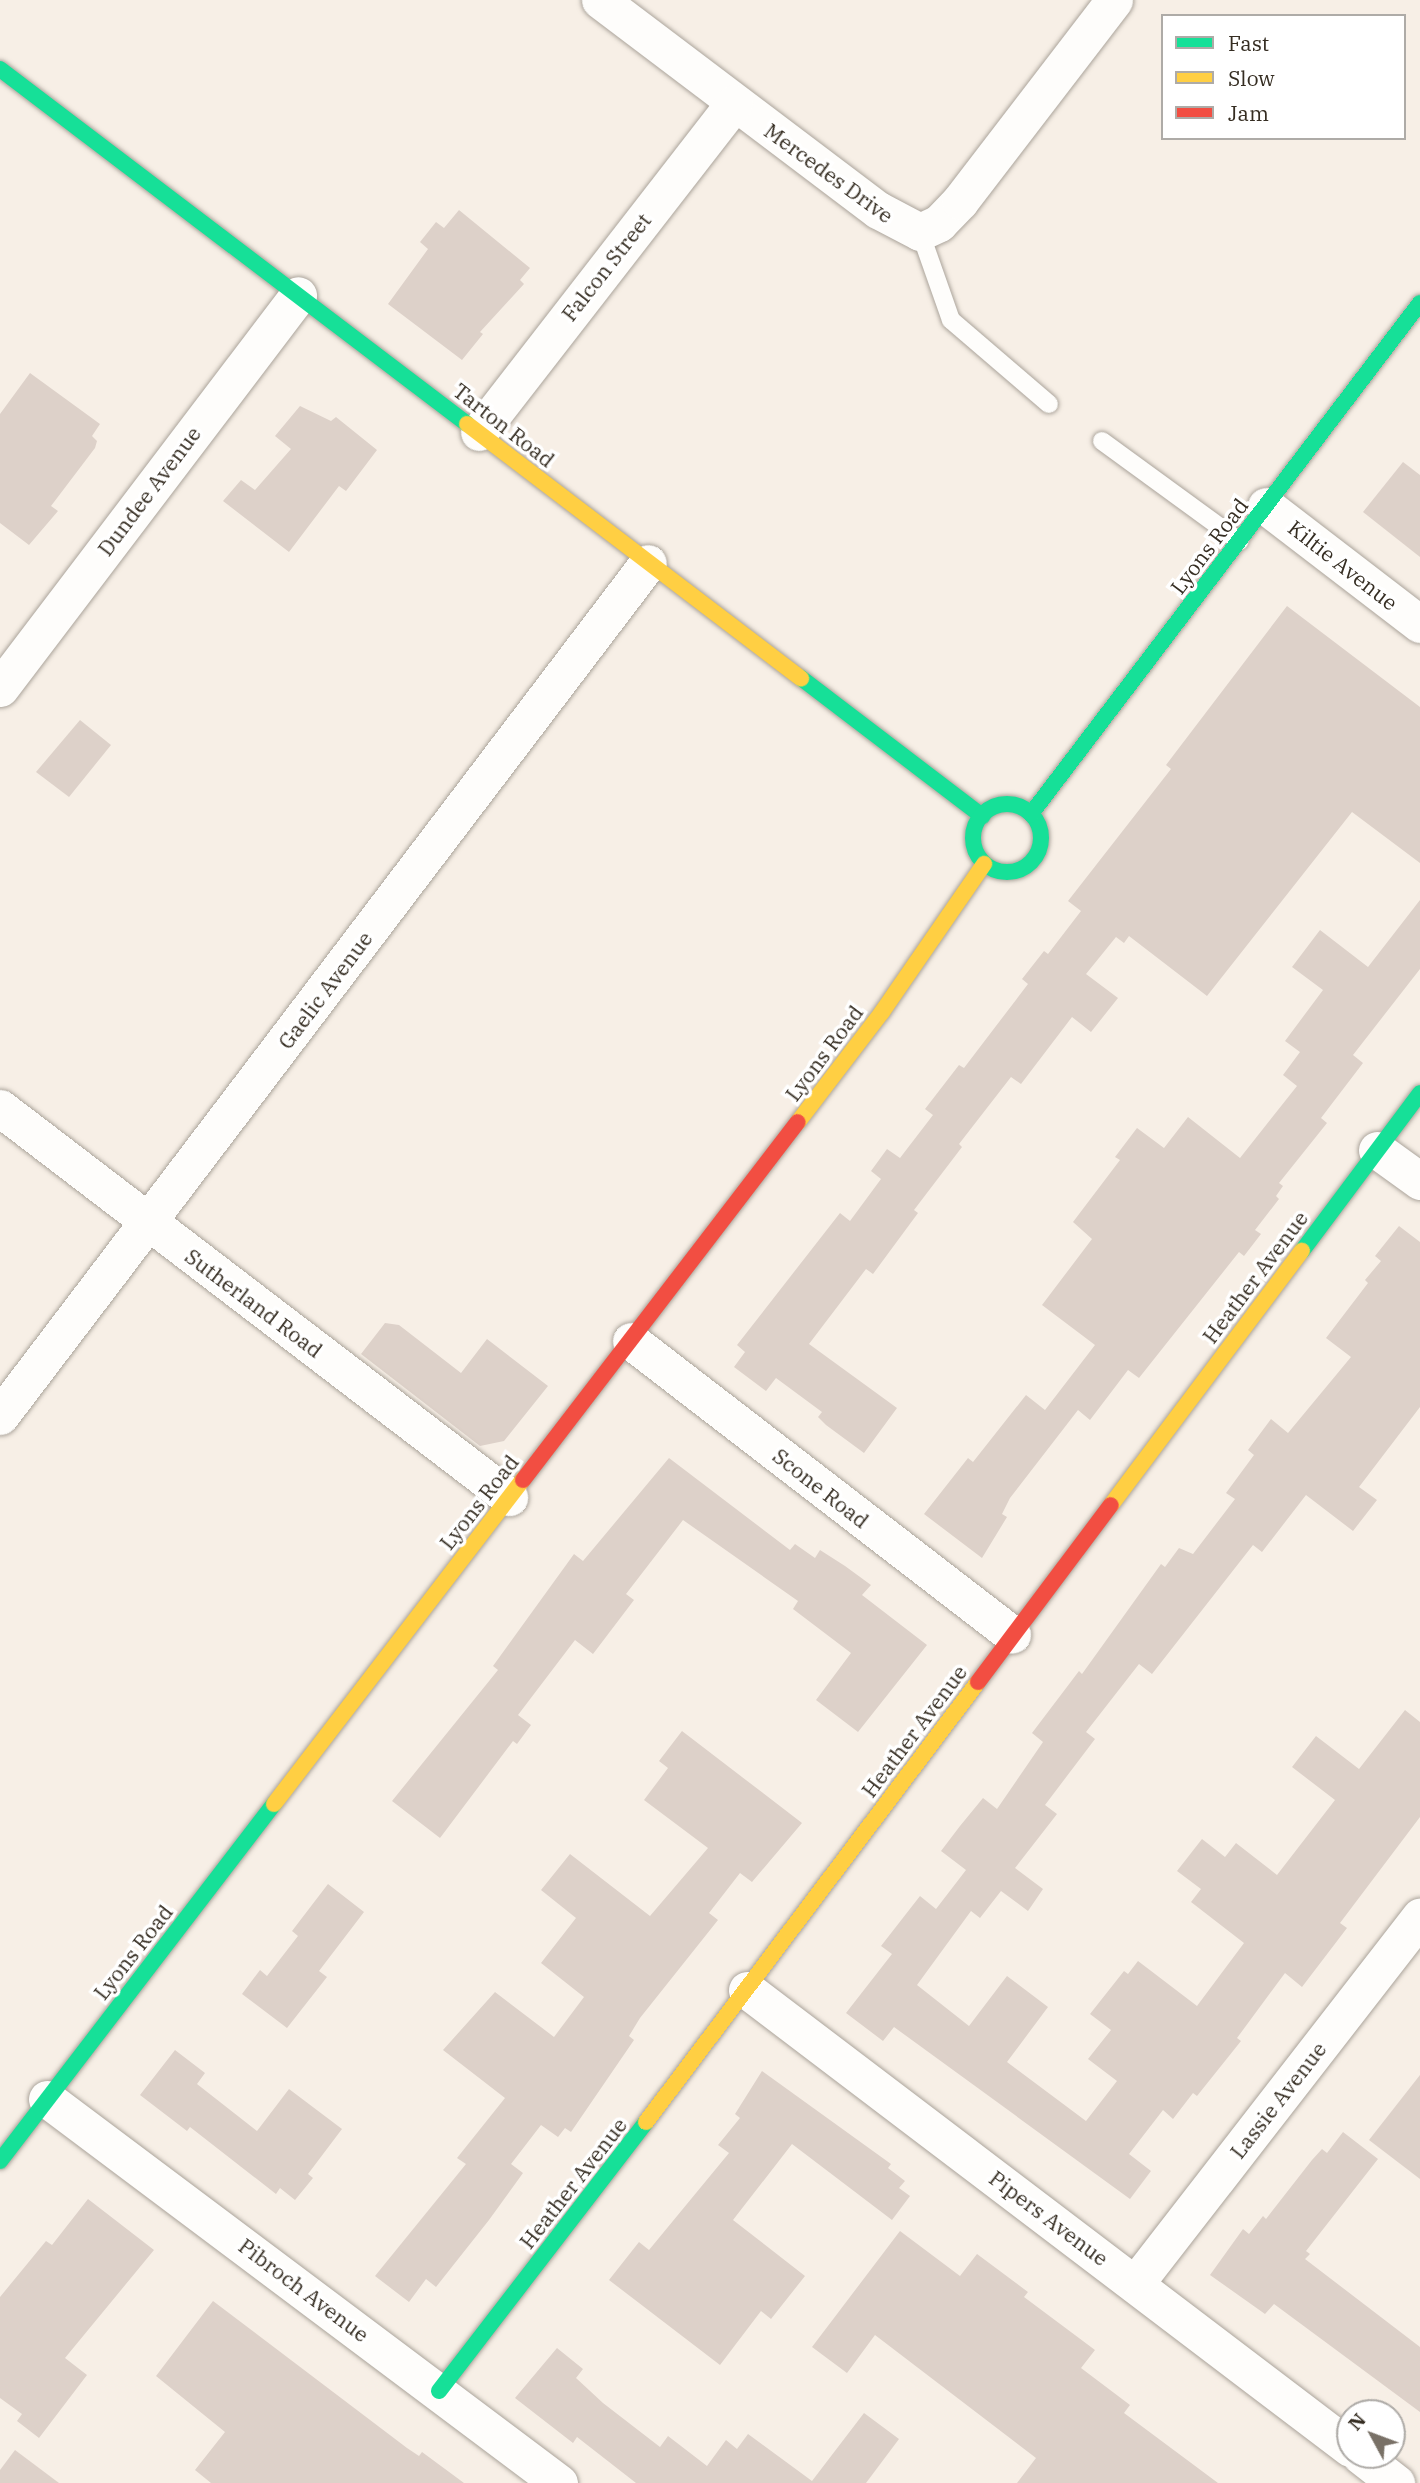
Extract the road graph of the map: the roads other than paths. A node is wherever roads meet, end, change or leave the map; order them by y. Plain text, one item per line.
1 (600, 0) edge
2 (1114, 0) edge
3 (0, 69) edge
4 (734, 103) junction
5 (920, 232) junction
6 (298, 295) junction
7 (1420, 303) edge
8 (1049, 404) dead end
9 (479, 432) junction
10 (1102, 441) dead end
11 (1266, 506) junction
12 (1240, 541) junction
13 (648, 563) junction
14 (1420, 624) edge
15 (0, 688) edge
16 (1031, 814) junction
17 (982, 816) junction
18 (984, 864) junction
19 (1420, 1093) edge
20 (0, 1108) edge
21 (1377, 1150) junction
22 (1420, 1181) edge
23 (148, 1223) junction
24 (631, 1341) junction
25 (0, 1416) edge
26 (509, 1497) junction
27 (1012, 1634) junction
28 (1420, 1916) edge
29 (747, 1990) junction
30 (47, 2099) junction
31 (0, 2161) edge
32 (1136, 2284) junction
33 (439, 2391) junction
34 (1336, 2437) edge
35 (1378, 2469) edge
36 (559, 2483) edge
37 (1396, 2483) edge

1 - 4 street, Mercedes Drive
2 - 5 street
3 - 6 street, Tarton Road
4 - 5 street, Mercedes Drive
4 - 9 street, Falcon Street
5 - 8 lane
6 - 9 street, Tarton Road
6 - 15 street, Dundee Avenue
7 - 11 street, Lyons Road
9 - 13 street, Tarton Road
10 - 12 lane
11 - 12 street, Lyons Road
11 - 14 street, Kiltie Avenue
12 - 16 street, Lyons Road
13 - 17 street, Tarton Road
13 - 23 street, Gaelic Avenue
16 - 17 street
16 - 18 street
17 - 18 street
18 - 24 street, Lyons Road
19 - 21 street, Heather Avenue
20 - 23 street, Sutherland Road
21 - 22 street
21 - 27 street, Heather Avenue
23 - 25 street, Gaelic Avenue
23 - 26 street, Sutherland Road
24 - 26 street, Lyons Road
24 - 27 street, Scone Road
26 - 30 street, Lyons Road
27 - 29 street, Heather Avenue
28 - 32 street, Lassie Avenue
29 - 32 street, Pipers Avenue
29 - 33 street, Heather Avenue
30 - 31 street, Lyons Road
30 - 33 street, Pibroch Avenue
32 - 34 street, Pipers Avenue
33 - 36 street, Pibroch Avenue
35 - 37 street

